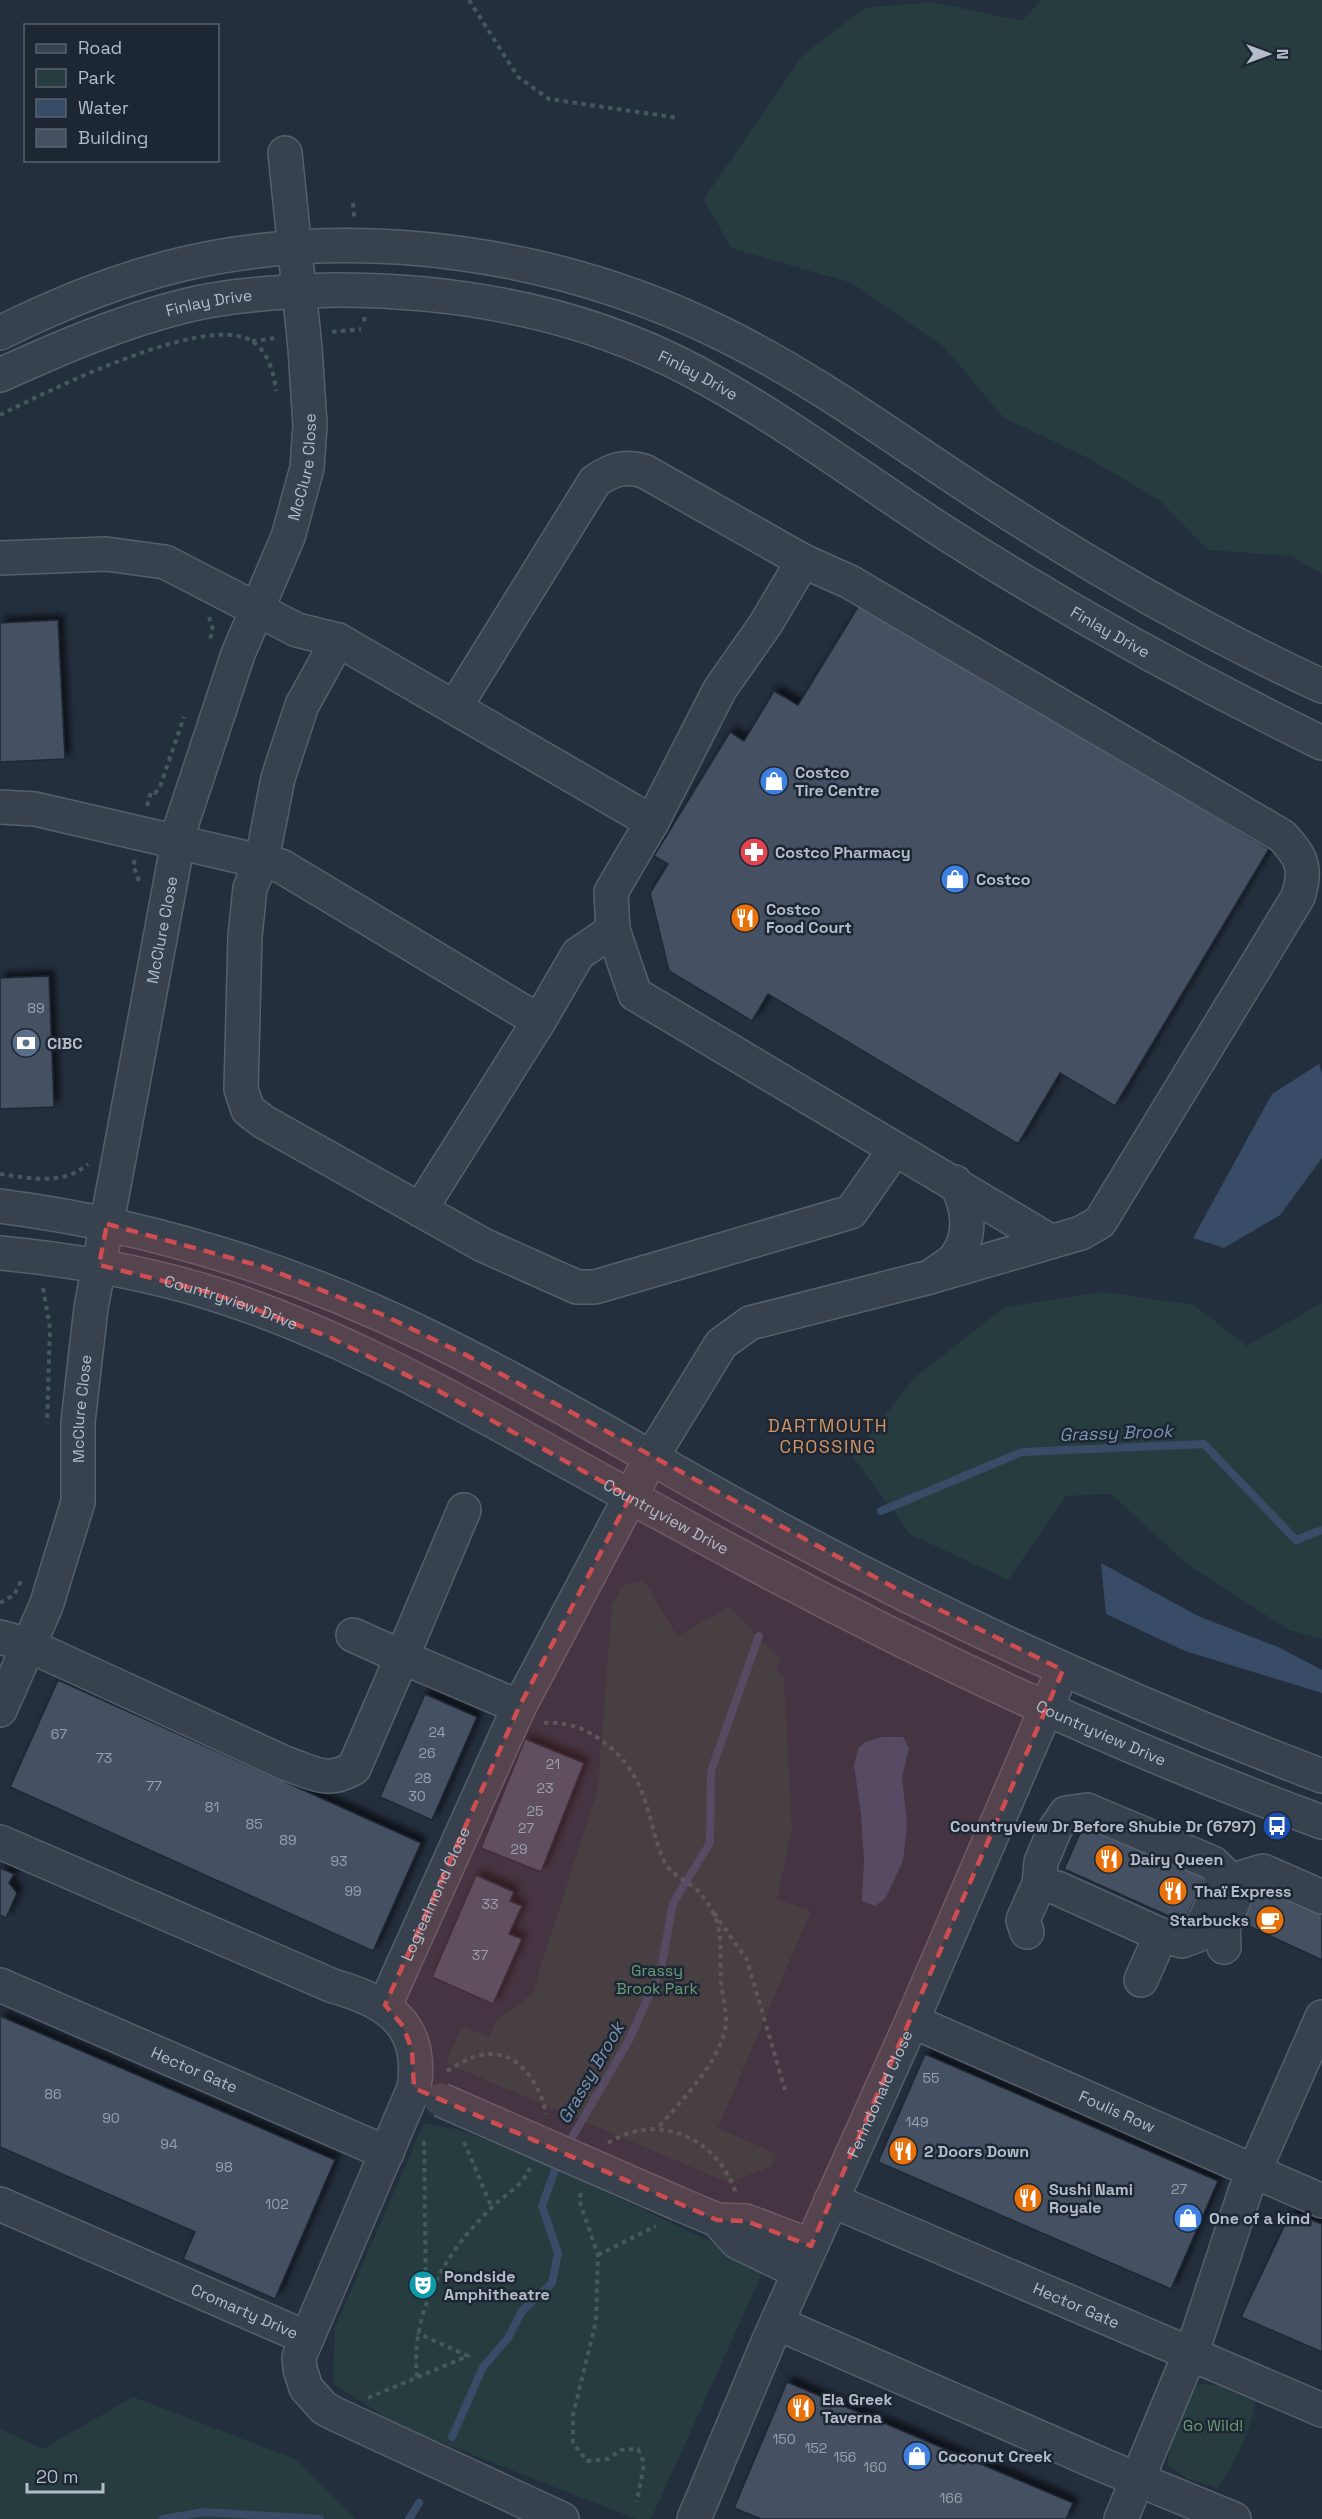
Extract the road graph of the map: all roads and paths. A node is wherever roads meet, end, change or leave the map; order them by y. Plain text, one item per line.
1 (469, 0) edge
2 (679, 118) dead end
3 (285, 153) dead end
4 (295, 248) junction
5 (300, 291) junction
6 (0, 333) edge
7 (0, 375) edge
8 (278, 399) dead end
9 (0, 415) edge
10 (0, 558) edge
11 (803, 561) junction
12 (257, 608) junction
13 (338, 640) junction
14 (1322, 686) edge
15 (455, 707) junction
16 (1322, 743) edge
17 (0, 807) edge
18 (652, 822) junction
19 (178, 842) junction
20 (262, 860) junction
21 (613, 930) junction
22 (539, 1021) junction
23 (896, 1149) junction
24 (954, 1182) junction
25 (0, 1206) edge
26 (420, 1210) junction
27 (107, 1224) junction
28 (1050, 1241) junction
29 (0, 1253) edge
30 (99, 1265) junction
31 (930, 1277) junction
32 (39, 1285) dead end
33 (47, 1433) dead end
34 (651, 1458) junction
35 (630, 1497) junction
36 (464, 1510) dead end
37 (26, 1574) dead end
38 (0, 1604) edge
39 (353, 1635) dead end
40 (14, 1641) edge
41 (402, 1657) junction
42 (1063, 1670) junction
43 (1046, 1707) junction
44 (0, 1710) edge
45 (527, 1715) junction
46 (1322, 1776) edge
47 (1322, 1822) edge
48 (0, 1842) edge
49 (1039, 1884) junction
50 (1322, 1898) edge
51 (711, 1908) junction
52 (1027, 1932) dead end
53 (1161, 1935) junction
54 (1224, 1947) dead end
55 (1142, 1980) dead end
56 (0, 1985) edge
57 (385, 2005) junction
58 (1322, 2017) edge
59 (912, 2021) junction
60 (431, 2089) junction
61 (785, 2090) dead end
62 (549, 2125) dead end
63 (658, 2128) junction
64 (424, 2135) dead end
65 (463, 2140) dead end
66 (601, 2147) dead end
67 (387, 2153) junction
68 (534, 2159) dead end
69 (1255, 2171) junction
70 (582, 2191) dead end
71 (831, 2200) junction
72 (1322, 2201) edge
73 (0, 2204) edge
74 (492, 2208) junction
75 (727, 2208) junction
76 (668, 2214) junction
77 (598, 2255) junction
78 (805, 2259) junction
79 (426, 2302) junction
80 (777, 2324) junction
81 (417, 2333) junction
82 (307, 2338) junction
83 (1190, 2354) junction
84 (417, 2377) junction
85 (362, 2400) dead end
86 (1322, 2410) edge
87 (1137, 2480) junction
88 (637, 2502) dead end
89 (562, 2519) edge
90 (694, 2519) edge
91 (1121, 2519) edge
92 (1234, 2519) edge

1 - 2 path
3 - 4 street, McClure Close
4 - 5 street, McClure Close
4 - 6 street
4 - 14 street
5 - 7 street, Finlay Drive
5 - 12 street, McClure Close
5 - 16 street, Finlay Drive
8 - 9 path
10 - 12 street
11 - 15 street, Logiealmond Close
11 - 18 street
11 - 28 street, Logiealmond Close
12 - 13 street
12 - 19 street, McClure Close
13 - 15 street
13 - 20 street
15 - 18 street
17 - 19 street
18 - 21 street
19 - 20 street
19 - 27 street, McClure Close
20 - 22 street
20 - 26 street
21 - 22 street
21 - 23 street
22 - 26 street
23 - 24 street
23 - 26 street
24 - 28 street
24 - 31 street
25 - 27 street
27 - 30 street, McClure Close
27 - 34 street
28 - 31 street, Logiealmond Close
29 - 30 street, Countryview Drive
30 - 35 street, Countryview Drive
30 - 40 street, McClure Close
31 - 34 street, Logiealmond Close
32 - 33 path
34 - 35 street, Logiealmond Close
34 - 42 street
35 - 43 street, Countryview Drive
35 - 45 street, Logiealmond Close
36 - 41 street
37 - 38 path
39 - 41 street
40 - 41 street
40 - 44 street, McClure Close
41 - 45 street
42 - 43 street, Ferindonald Close
42 - 46 street
43 - 47 street, Countryview Drive
43 - 59 street, Ferindonald Close
45 - 51 path
45 - 57 street, Logiealmond Close
48 - 57 street
49 - 52 street
49 - 53 street
49 - 53 street
50 - 54 street
51 - 61 path
51 - 63 path
53 - 55 street
56 - 67 street, Hector Gate
57 - 60 street
58 - 69 street
59 - 69 street, Foulis Row
59 - 71 street, Ferindonald Close
60 - 62 path
60 - 67 street
60 - 76 street, bridge
63 - 66 path
63 - 75 path
64 - 79 path
65 - 74 path
67 - 82 street
68 - 74 path
69 - 72 street, Foulis Row
69 - 83 street
70 - 77 path
71 - 78 street, Ferindonald Close
71 - 83 street, Hector Gate
73 - 82 street, Cromarty Drive
74 - 79 path
75 - 76 street
75 - 78 street
76 - 77 path
77 - 88 path
78 - 80 street, Ferindonald Close
79 - 81 path
80 - 87 street
80 - 90 street, Ferindonald Close
81 - 84 path
81 - 84 path
82 - 89 street, Cromarty Drive
83 - 86 street, Hector Gate
83 - 87 street
84 - 85 path
87 - 91 street
87 - 92 street

